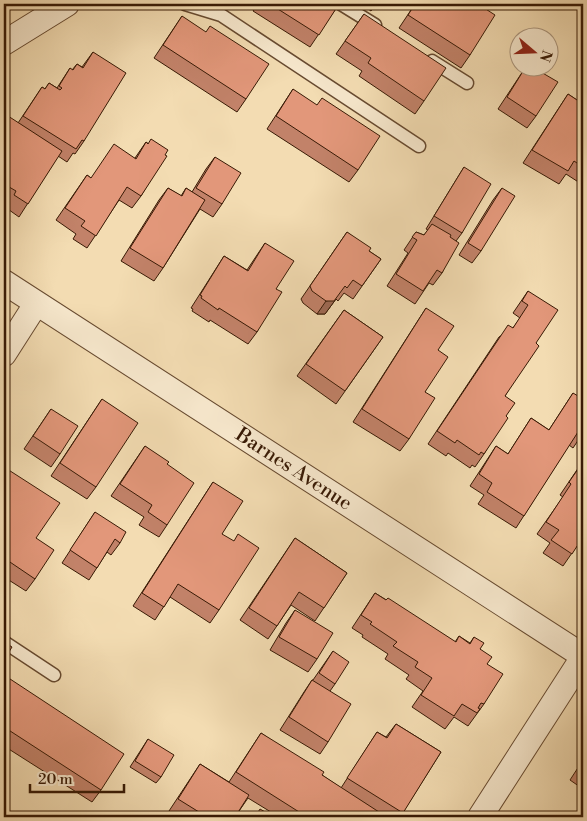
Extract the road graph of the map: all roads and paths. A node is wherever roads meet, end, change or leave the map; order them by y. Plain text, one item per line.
1 (67, 4) edge
2 (185, 4) edge
3 (341, 4) edge
4 (220, 9) edge
5 (383, 30) edge
6 (4, 43) edge
7 (425, 56) edge
8 (467, 83) dead end
9 (419, 146) dead end
10 (4, 282) edge
11 (36, 304) junction
12 (4, 354) edge
13 (4, 642) edge
14 (583, 656) edge
15 (54, 675) dead end
16 (480, 817) edge

1 - 6 street
2 - 4 lane
3 - 5 lane
4 - 9 lane
7 - 8 lane
10 - 11 street, Barnes Avenue
11 - 12 street
11 - 14 street, Barnes Avenue
13 - 15 lane
14 - 16 street

